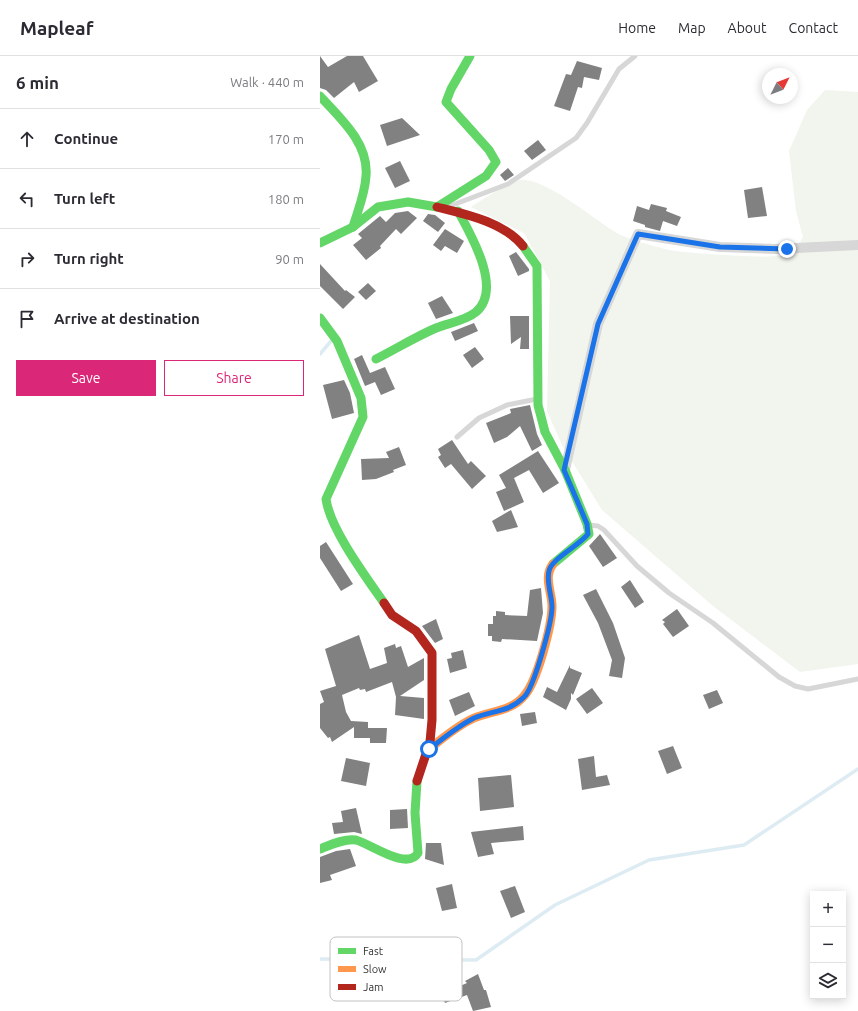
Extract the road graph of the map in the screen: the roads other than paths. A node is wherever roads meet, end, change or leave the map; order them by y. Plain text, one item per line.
1 (470, 56) edge
2 (634, 56) edge
3 (320, 96) edge
4 (441, 207) junction
5 (458, 212) junction
6 (353, 227) junction
7 (320, 243) edge
8 (858, 245) edge
9 (320, 318) edge
10 (376, 359) dead end
11 (538, 399) junction
12 (457, 437) dead end
13 (564, 470) junction
14 (587, 524) junction
15 (858, 679) edge
16 (429, 749) junction
17 (320, 849) edge

1 - 4 street
2 - 4 lane
3 - 6 street
4 - 5 street
4 - 6 street
5 - 10 street
5 - 11 street
6 - 7 street
8 - 13 street
9 - 16 street
11 - 12 lane
11 - 13 street
13 - 14 street
14 - 15 lane
14 - 16 street
16 - 17 street

